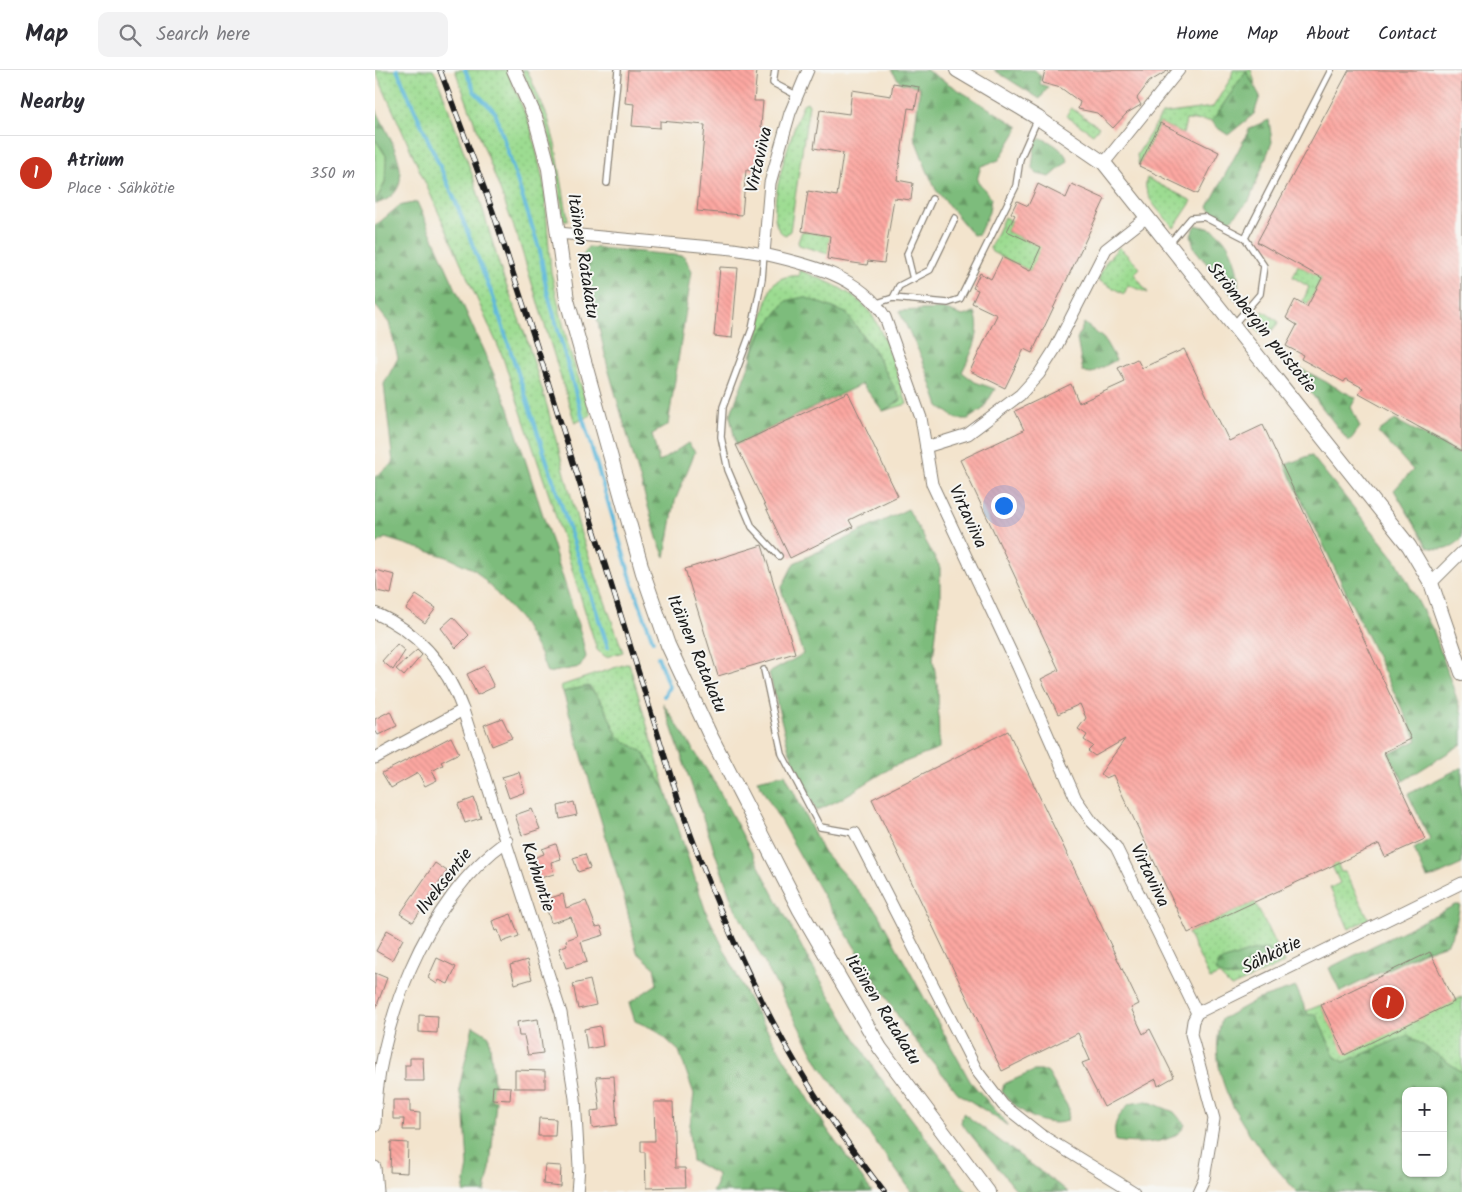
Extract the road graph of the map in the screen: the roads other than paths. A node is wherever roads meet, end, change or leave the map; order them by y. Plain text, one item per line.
1 (514, 70) edge
2 (618, 70) edge
3 (775, 70) edge
4 (808, 70) edge
5 (957, 70) edge
6 (1179, 70) edge
7 (1331, 70) edge
8 (798, 96) junction
9 (1038, 118) junction
10 (1105, 163) junction
11 (607, 183) dead end
12 (932, 199) dead end
13 (1147, 217) junction
14 (955, 218) dead end
15 (558, 233) junction
16 (1245, 238) junction
17 (1169, 244) junction
18 (764, 254) junction
19 (913, 279) junction
20 (893, 298) junction
21 (877, 303) junction
22 (1234, 324) junction
23 (926, 447) junction
24 (1462, 552) edge
25 (779, 556) dead end
26 (1431, 583) junction
27 (375, 613) edge
28 (764, 670) dead end
29 (1462, 673) edge
30 (463, 710) junction
31 (375, 758) edge
32 (855, 833) joint
33 (507, 841) junction
34 (1462, 883) edge
35 (1197, 1013) junction
36 (375, 1126) edge
37 (375, 1167) edge
38 (377, 1192) edge
39 (577, 1192) edge
40 (988, 1192) edge
41 (1134, 1192) edge
42 (1198, 1192) edge

1 - 15 street, Itäinen Ratakatu
2 - 11 lane
3 - 8 lane
4 - 8 street, Virtaviiva
5 - 9 street, Strömbergin puistotie
6 - 10 street
7 - 16 lane
8 - 18 street, Virtaviiva
9 - 10 street, Strömbergin puistotie
9 - 20 lane
10 - 13 street, Strömbergin puistotie
12 - 19 lane
13 - 17 street, Strömbergin puistotie
13 - 23 street
14 - 19 lane
15 - 18 street
15 - 40 street, Itäinen Ratakatu
16 - 17 lane
16 - 22 lane
17 - 22 street, Strömbergin puistotie
18 - 21 street, Virtaviiva
18 - 25 lane
19 - 20 lane
20 - 21 lane
21 - 23 street, Virtaviiva
22 - 26 street, Strömbergin puistotie
23 - 35 street, Virtaviiva
24 - 26 street
26 - 29 street, Strömbergin puistotie
27 - 30 street, Karhuntie
28 - 32 lane
30 - 31 street
30 - 33 street, Karhuntie
32 - 41 street
33 - 36 street, Ilveksentie
33 - 39 street, Karhuntie
34 - 35 street, Sähkötie
35 - 42 street
37 - 38 street

